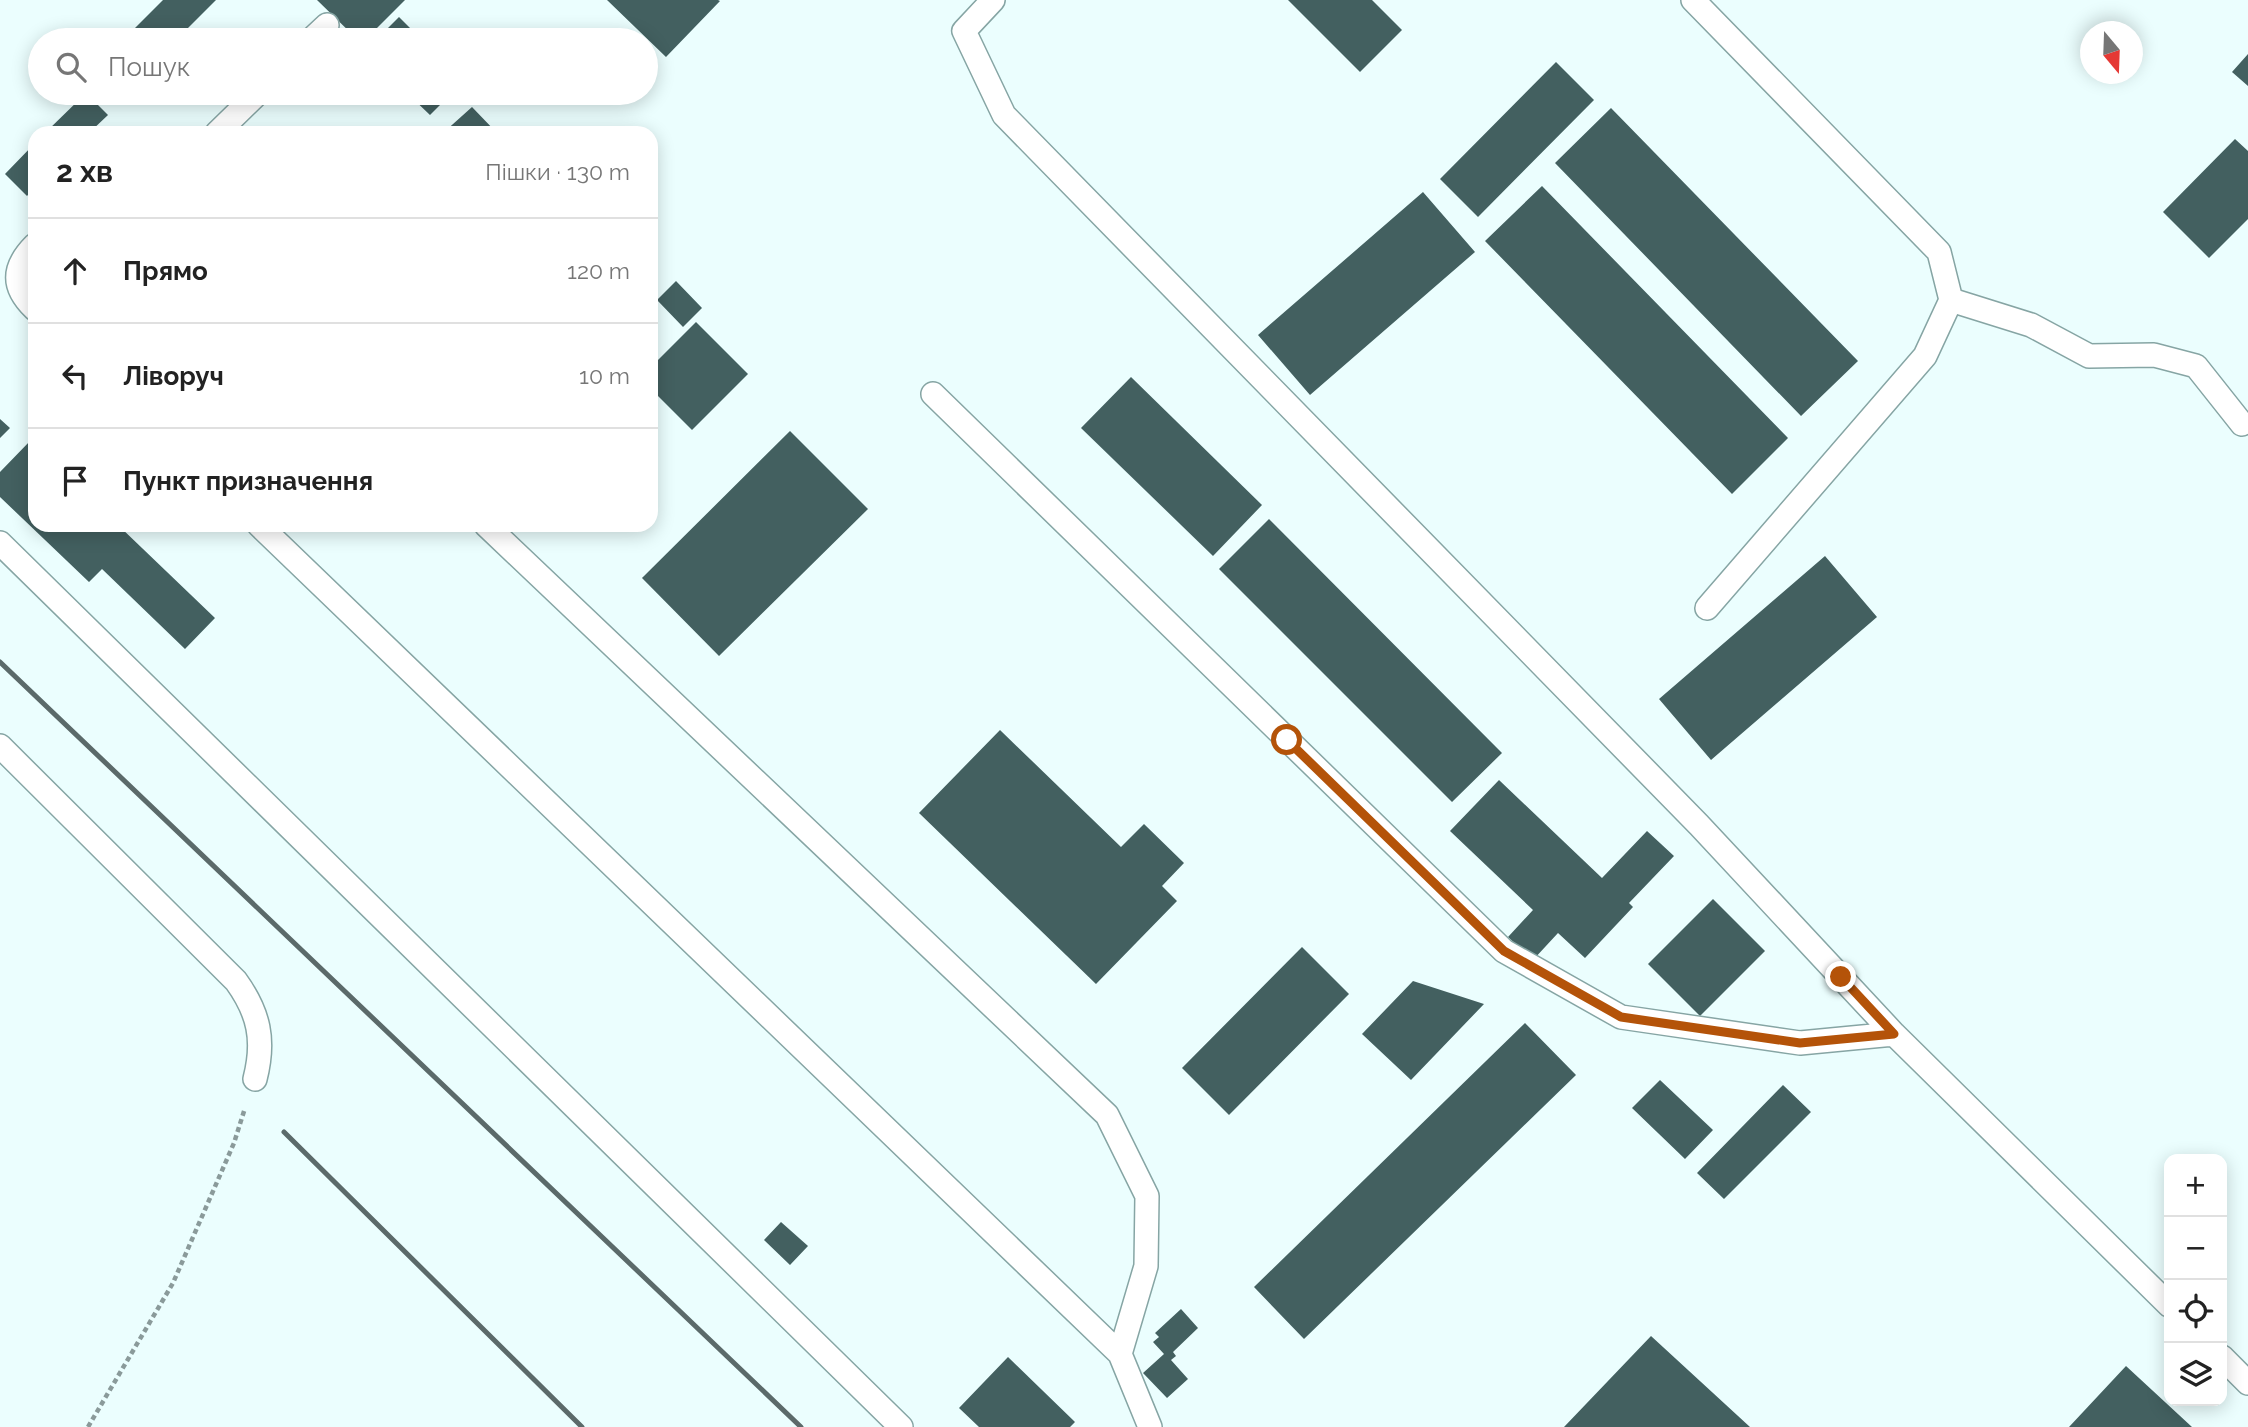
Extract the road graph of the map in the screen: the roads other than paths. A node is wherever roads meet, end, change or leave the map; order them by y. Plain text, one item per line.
1 (993, 0) edge
2 (1693, 0) edge
3 (246, 105) edge
4 (224, 126) edge
5 (28, 252) edge
6 (1951, 300) junction
7 (28, 303) edge
8 (933, 394) dead end
9 (2242, 424) dead end
10 (266, 532) edge
11 (493, 532) edge
12 (0, 543) edge
13 (1707, 608) dead end
14 (0, 746) edge
15 (1894, 1034) junction
16 (255, 1079) road end
17 (2164, 1300) edge
18 (1120, 1354) junction
19 (2227, 1362) edge
20 (2248, 1383) edge
21 (901, 1427) edge
22 (1150, 1427) edge

1 - 15 lane
2 - 6 lane
3 - 4 lane
5 - 7 lane
6 - 9 lane
6 - 13 lane
8 - 15 lane
10 - 18 lane
11 - 18 lane
12 - 21 lane
14 - 16 lane
15 - 17 lane
18 - 22 lane
19 - 20 lane

